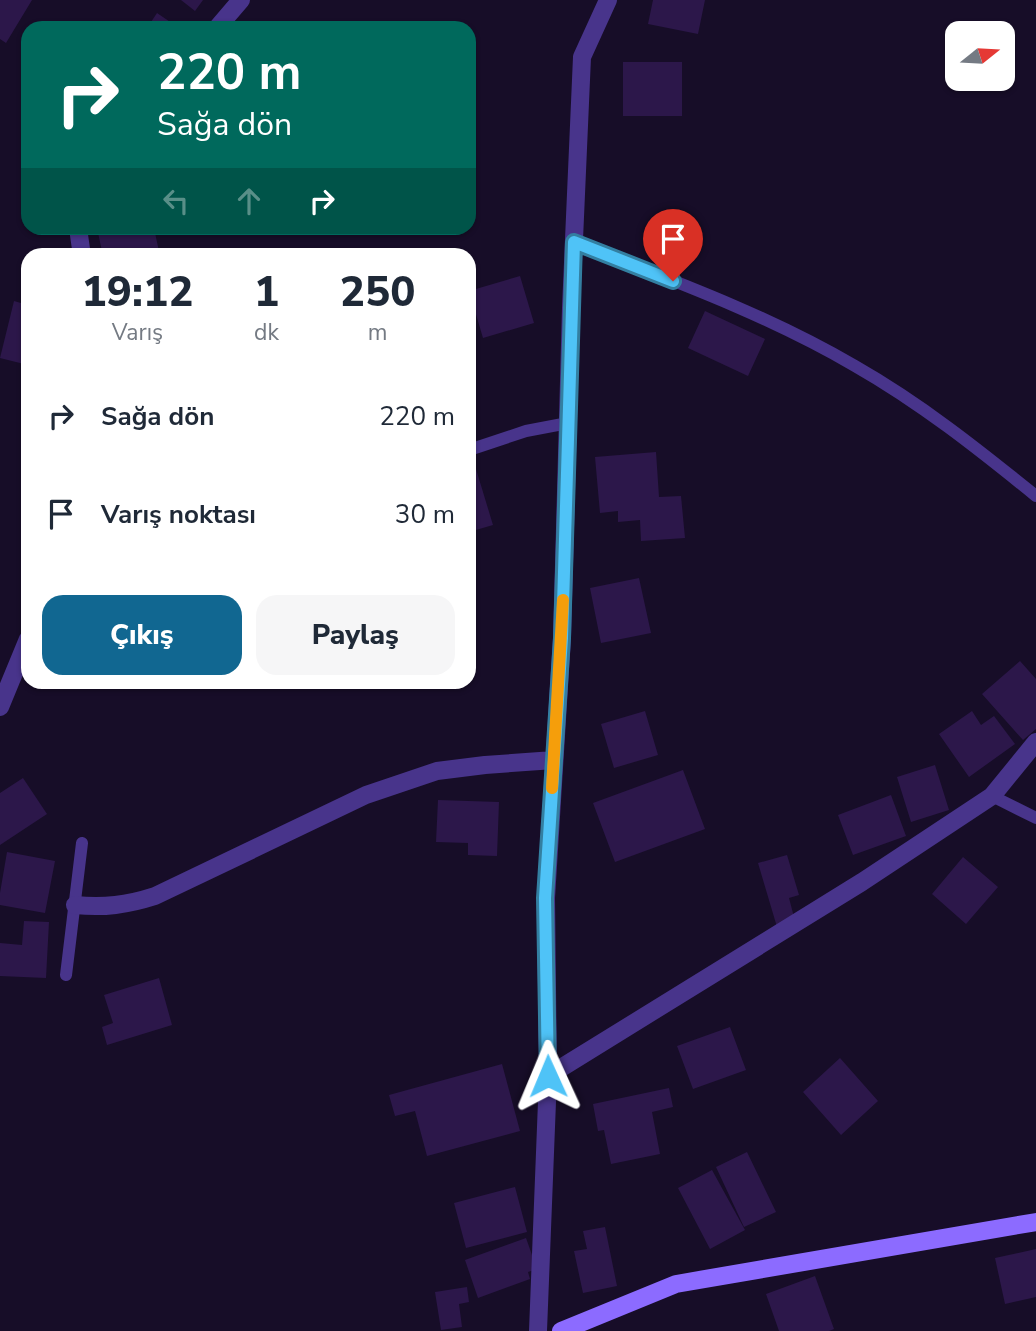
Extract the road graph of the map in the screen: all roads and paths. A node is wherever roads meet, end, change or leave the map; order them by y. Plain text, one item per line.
1 (241, 0) edge
2 (608, 0) edge
3 (223, 21) edge
4 (574, 242) junction
5 (568, 424) junction
6 (476, 448) edge
7 (1036, 496) edge
8 (21, 656) edge
9 (0, 706) edge
10 (1036, 742) edge
11 (554, 760) junction
12 (992, 796) junction
13 (1036, 818) edge
14 (82, 843) dead end
15 (75, 905) junction
16 (66, 975) dead end
17 (548, 1076) junction
18 (1036, 1222) edge
19 (538, 1331) edge
20 (561, 1331) edge

1 - 3 street
2 - 4 street
4 - 5 street
4 - 7 lane
5 - 6 lane
5 - 11 street
8 - 9 street
10 - 12 street
11 - 15 street
11 - 17 street
12 - 13 lane
12 - 17 street
14 - 15 lane
15 - 16 lane
17 - 19 street
18 - 20 street

